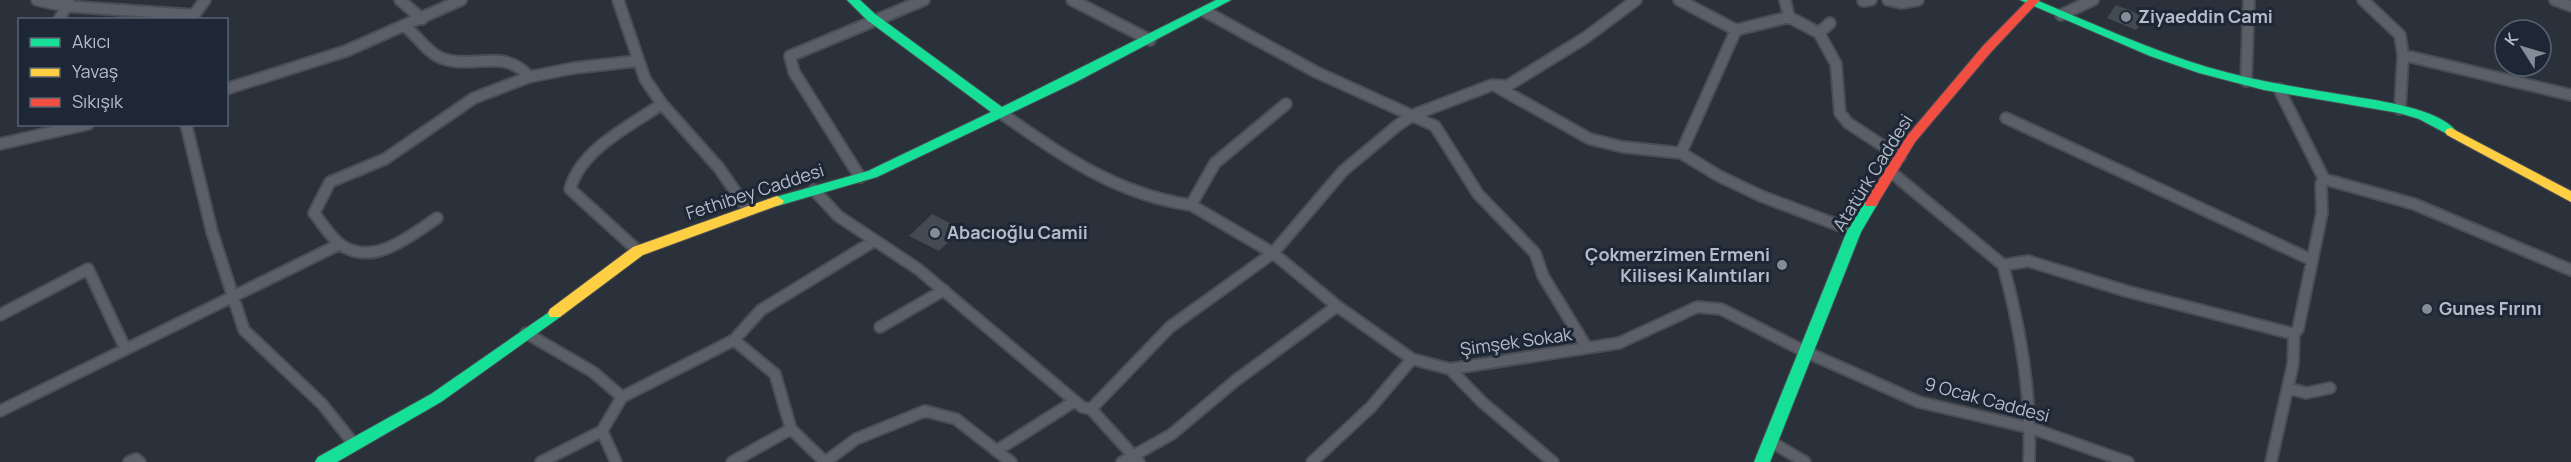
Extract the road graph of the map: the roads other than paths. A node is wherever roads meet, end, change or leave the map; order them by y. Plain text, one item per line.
1 (37, 0) edge
2 (205, 0) edge
3 (400, 0) edge
4 (461, 0) edge
5 (618, 0) edge
6 (853, 0) edge
7 (924, 0) edge
8 (1072, 0) edge
9 (1225, 0) edge
10 (1636, 0) edge
11 (1679, 0) edge
12 (1785, 0) edge
13 (1888, 0) edge
14 (1918, 0) edge
15 (2093, 0) edge
16 (2249, 0) edge
17 (2363, 0) edge
18 (2555, 0) edge
19 (2030, 1) edge
20 (67, 3) edge
21 (2571, 6) edge
22 (1206, 12) junction
23 (2061, 15) junction
24 (192, 17) edge
25 (1789, 17) junction
26 (60, 18) edge
27 (422, 19) junction
28 (878, 22) junction
29 (1830, 23) dead end
30 (406, 27) junction
31 (1736, 30) junction
32 (1819, 33) junction
33 (1150, 40) junction
34 (2403, 55) junction
35 (637, 61) junction
36 (529, 77) junction
37 (2246, 81) junction
38 (1492, 85) junction
39 (228, 88) edge
40 (2279, 89) junction
41 (2571, 95) edge
42 (662, 104) junction
43 (1286, 104) dead end
44 (2400, 109) junction
45 (1001, 113) junction
46 (1413, 115) junction
47 (2006, 118) dead end
48 (68, 126) edge
49 (186, 126) edge
50 (0, 144) edge
51 (1681, 153) junction
52 (1900, 157) junction
53 (1890, 172) junction
54 (860, 177) junction
55 (2324, 179) junction
56 (814, 190) junction
57 (2571, 196) edge
58 (1191, 205) junction
59 (748, 210) junction
60 (437, 218) dead end
61 (1854, 231) junction
62 (874, 241) junction
63 (340, 244) junction
64 (638, 251) junction
65 (1273, 253) junction
66 (2312, 260) junction
67 (2003, 265) junction
68 (2571, 270) edge
69 (944, 290) junction
70 (234, 296) junction
71 (1337, 306) junction
72 (0, 315) edge
73 (880, 327) dead end
74 (526, 333) junction
75 (2294, 334) junction
76 (734, 340) junction
77 (125, 348) junction
78 (1587, 348) junction
79 (1806, 352) junction
80 (1412, 359) junction
81 (1450, 369) junction
82 (2288, 388) junction
83 (2330, 388) dead end
84 (622, 397) junction
85 (1075, 401) junction
86 (1091, 409) junction
87 (0, 411) edge
88 (2031, 428) junction
89 (791, 429) junction
90 (602, 431) junction
91 (1770, 441) junction
92 (354, 444) junction
93 (996, 451) junction
94 (1137, 458) edge
95 (129, 462) edge
96 (140, 462) edge
97 (323, 462) edge
98 (541, 462) edge
99 (616, 462) edge
100 (732, 462) edge
101 (825, 462) edge
102 (1011, 462) edge
103 (1122, 462) edge
104 (1312, 462) edge
105 (1553, 462) edge
106 (1762, 462) edge
107 (1805, 462) edge
108 (2029, 462) edge
109 (2128, 462) edge
110 (2271, 462) edge

1 - 20 street
2 - 24 street
3 - 27 street
4 - 27 street
5 - 35 street
6 - 28 street
7 - 28 street
8 - 33 street
9 - 22 street, Fethibey Caddesi
10 - 38 street
11 - 31 street
12 - 25 street
13 - 14 street
15 - 23 street
16 - 37 street
17 - 34 street
18 - 21 street
19 - 23 street
19 - 52 street, Atatürk Caddesi
20 - 24 street
20 - 26 street
22 - 33 street, Fethibey Caddesi
22 - 46 street
23 - 37 street
25 - 31 street
25 - 32 street
27 - 30 street
28 - 45 street
28 - 54 street
29 - 32 street
30 - 36 street
30 - 39 street
31 - 51 street
32 - 52 street
33 - 45 street, Fethibey Caddesi
34 - 41 street
34 - 44 street
35 - 36 street
35 - 42 street
36 - 63 street
37 - 40 street
38 - 46 street
38 - 51 street
40 - 44 street
40 - 55 street
42 - 59 street
42 - 64 street
43 - 58 street
44 - 57 street
45 - 54 street, Fethibey Caddesi
45 - 58 street
46 - 65 street
46 - 78 street
47 - 66 street
48 - 50 street
49 - 70 street
51 - 61 street
52 - 53 street, Atatürk Caddesi
53 - 61 street, Atatürk Caddesi
53 - 67 street
54 - 56 street, Fethibey Caddesi
55 - 66 street
55 - 68 street
56 - 59 street, Fethibey Caddesi
56 - 62 street
58 - 65 street, Şimşek Sokak
59 - 64 street, Fethibey Caddesi
60 - 63 street
61 - 79 street, Atatürk Caddesi
62 - 69 street
62 - 76 street
63 - 70 street
64 - 74 street, Fethibey Caddesi
65 - 71 street, Şimşek Sokak
65 - 86 street
66 - 75 street
67 - 75 street
67 - 88 street
69 - 73 street
69 - 85 street
70 - 77 street
70 - 92 street
71 - 80 street, Şimşek Sokak
71 - 94 street
72 - 77 street
74 - 84 street
74 - 92 street, Fethibey Caddesi
75 - 82 street
76 - 84 street
76 - 89 street
77 - 87 street
78 - 79 street, Şimşek Sokak
78 - 81 street, Şimşek Sokak
79 - 88 street, 9 Ocak Caddesi
79 - 91 street, Atatürk Caddesi
80 - 81 street, Şimşek Sokak
80 - 104 street
81 - 105 street
82 - 83 street
82 - 110 street
84 - 90 street
85 - 86 street
85 - 93 street
86 - 94 street
88 - 108 street
88 - 109 street, 9 Ocak Caddesi
89 - 100 street
89 - 101 street
90 - 98 street
90 - 99 street
91 - 106 street, Atatürk Caddesi
91 - 107 street
92 - 97 street, Fethibey Caddesi
93 - 101 street
93 - 102 street
94 - 103 street
95 - 96 street

